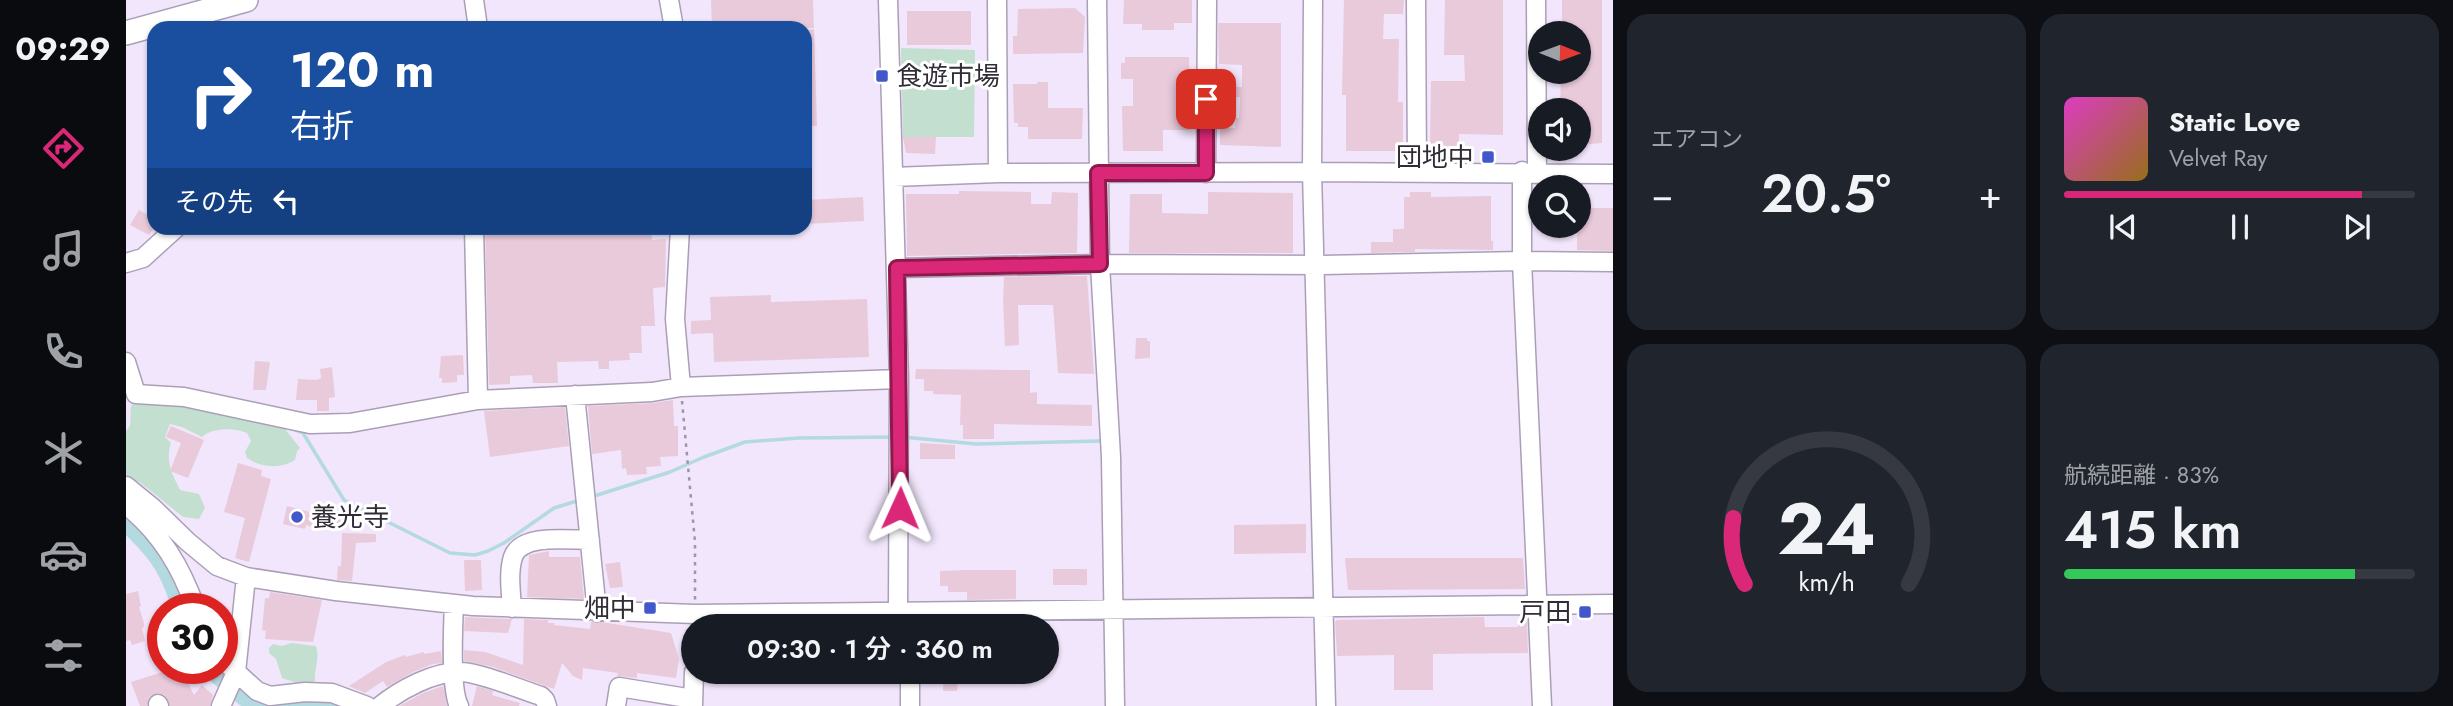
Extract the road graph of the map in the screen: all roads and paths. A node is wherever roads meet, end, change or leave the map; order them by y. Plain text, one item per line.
1 (245, 0) edge
2 (474, 0) edge
3 (669, 0) edge
4 (888, 0) edge
5 (997, 0) edge
6 (1097, 0) edge
7 (1207, 0) edge
8 (1312, 0) edge
9 (1416, 0) edge
10 (1536, 0) edge
11 (185, 8) edge
12 (154, 21) edge
13 (477, 21) edge
14 (673, 21) edge
15 (147, 24) edge
16 (126, 33) edge
17 (1417, 171) junction
18 (1312, 172) junction
19 (1529, 172) junction
20 (998, 173) junction
21 (1098, 173) junction
22 (1206, 173) junction
23 (1613, 174) edge
24 (893, 177) junction
25 (168, 235) edge
26 (474, 235) edge
27 (680, 235) edge
28 (1522, 261) junction
29 (1613, 262) edge
30 (126, 263) edge
31 (1100, 264) junction
32 (1314, 265) junction
33 (897, 268) junction
34 (126, 362) edge
35 (899, 379) junction
36 (681, 387) junction
37 (575, 395) junction
38 (478, 400) junction
39 (126, 486) edge
40 (126, 505) edge
41 (590, 540) junction
42 (246, 577) junction
43 (189, 593) edge
44 (454, 604) junction
45 (1539, 604) junction
46 (1613, 604) edge
47 (1324, 607) junction
48 (512, 608) junction
49 (1113, 609) junction
50 (597, 612) junction
51 (695, 614) edge
52 (906, 614) edge
53 (965, 614) edge
54 (681, 619) edge
55 (238, 653) edge
56 (455, 673) junction
57 (238, 674) edge
58 (232, 684) edge
59 (694, 684) edge
60 (909, 684) edge
61 (693, 702) edge
62 (226, 704) edge
63 (367, 706) edge
64 (380, 706) edge
65 (460, 706) edge
66 (547, 706) edge
67 (616, 706) edge
68 (910, 706) edge
69 (1115, 706) edge
70 (1326, 706) edge
71 (1542, 706) edge

1 - 11 main road
2 - 13 street
3 - 14 street
4 - 24 street
5 - 20 street
6 - 21 street
7 - 22 street
8 - 18 street
9 - 17 street
10 - 19 street
11 - 12 main road
15 - 16 main road
17 - 18 street
17 - 19 street
18 - 22 street
18 - 32 street
19 - 23 street
19 - 28 street
20 - 21 street
20 - 24 street
21 - 22 street
21 - 31 street
24 - 33 street
25 - 30 street
26 - 38 street
27 - 36 street
28 - 29 street
28 - 32 street
28 - 45 street
31 - 32 street
31 - 33 street
31 - 49 street
32 - 47 street
33 - 35 street
34 - 38 street
35 - 36 street
35 - 52 street
36 - 37 street
36 - 51 path
37 - 38 street
37 - 41 street
39 - 42 street
40 - 43 street
41 - 48 street
41 - 50 street
42 - 44 street
42 - 55 street
44 - 48 street
44 - 56 street
45 - 46 street
45 - 47 street
45 - 71 street
47 - 49 street
47 - 70 street
48 - 50 street
49 - 53 street
49 - 69 street
50 - 54 street
56 - 64 street
56 - 65 street
56 - 66 street
57 - 63 street
58 - 62 street
59 - 61 street
60 - 68 street
61 - 67 street

